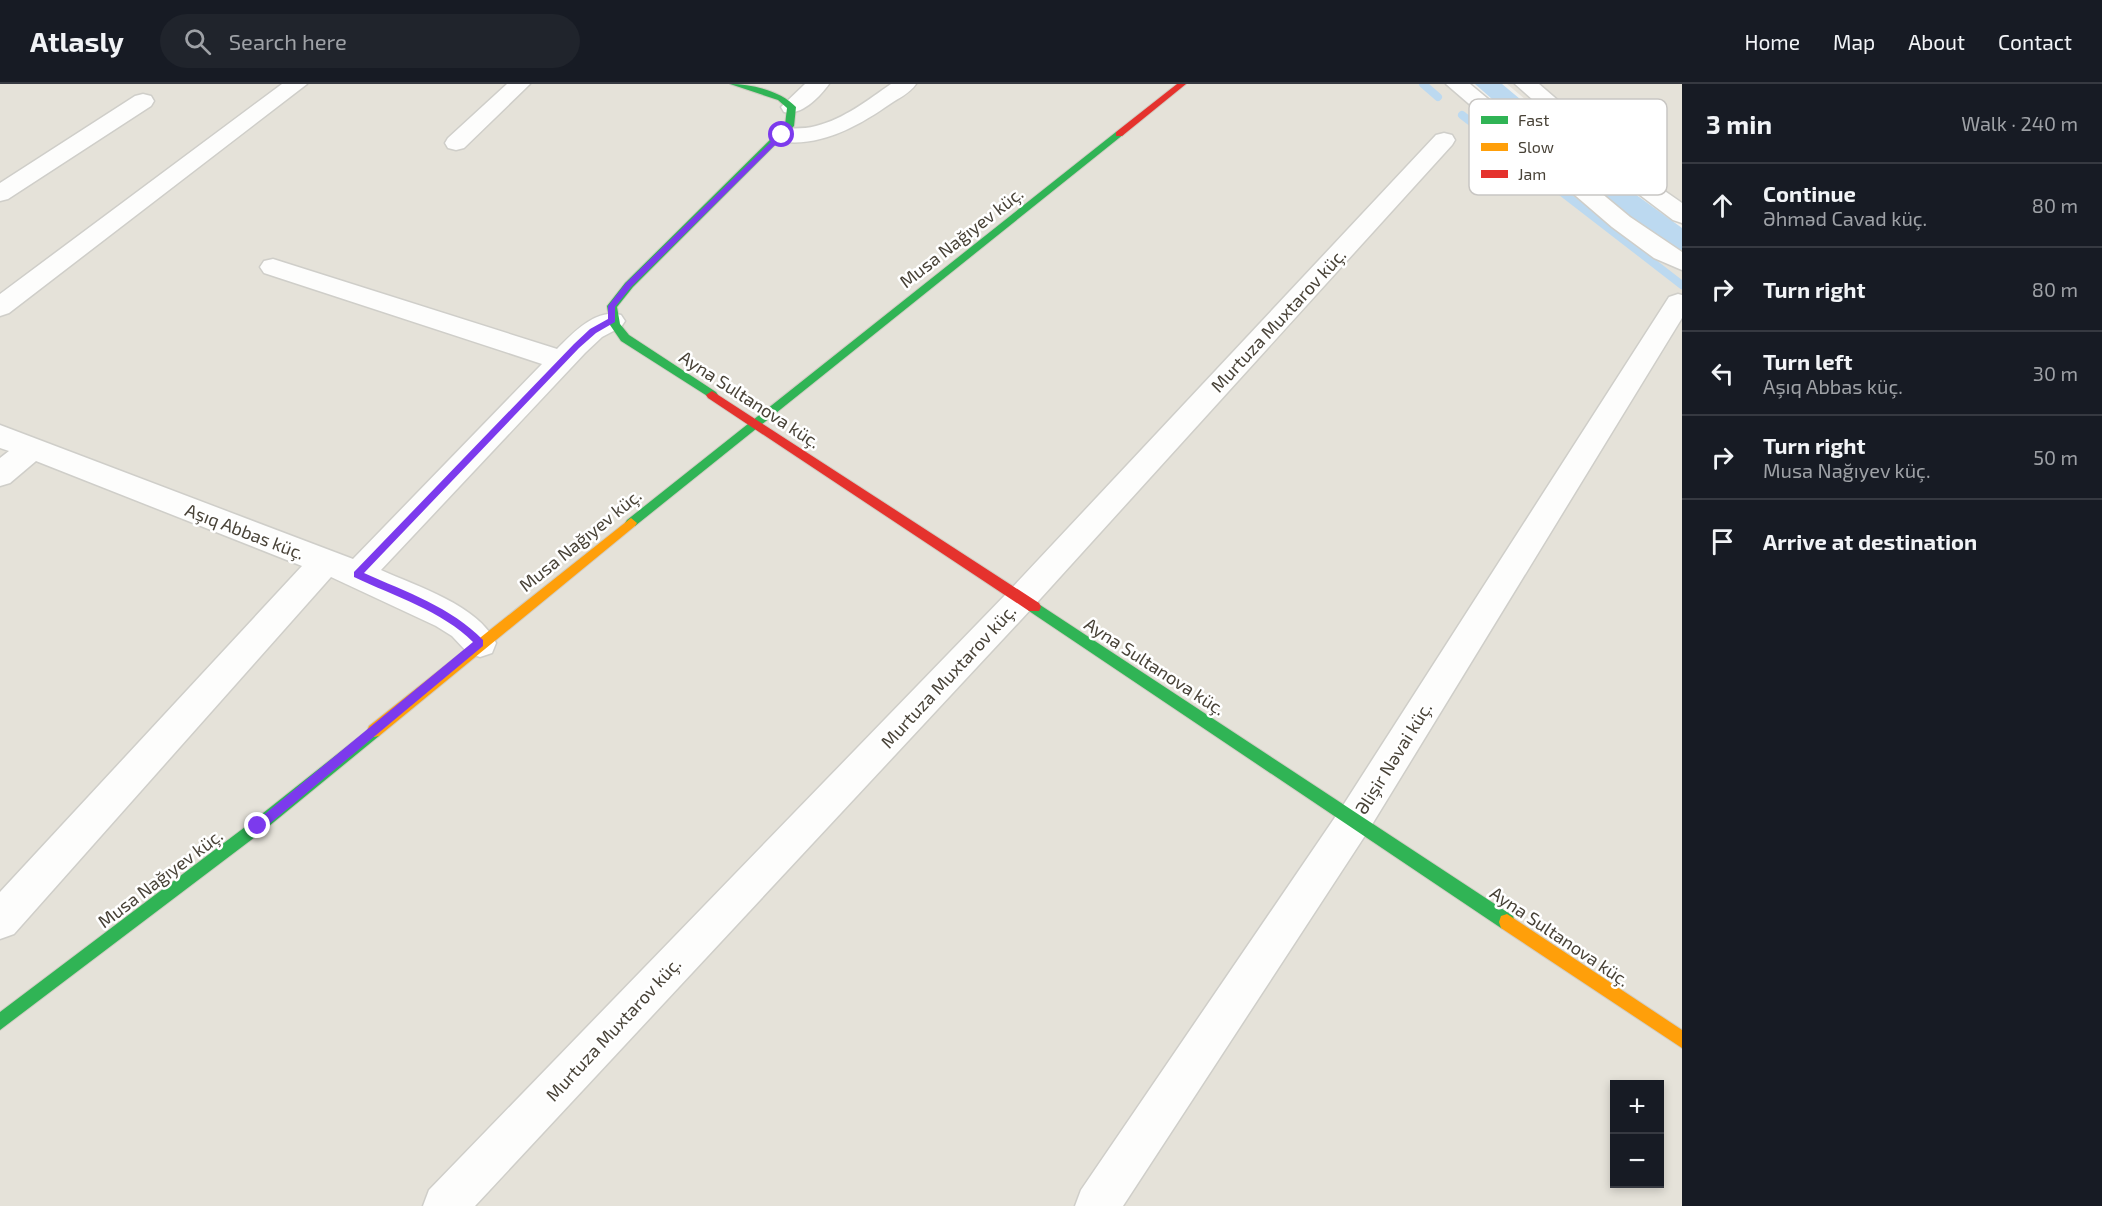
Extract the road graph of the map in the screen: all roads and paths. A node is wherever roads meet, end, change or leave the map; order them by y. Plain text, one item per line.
1 (296, 84) edge
2 (519, 84) edge
3 (734, 84) edge
4 (818, 84) edge
5 (905, 84) edge
6 (1182, 84) edge
7 (1457, 84) edge
8 (1526, 84) edge
9 (1475, 99) edge
10 (1543, 99) edge
11 (143, 101) dead end
12 (792, 107) junction
13 (782, 135) junction
14 (1444, 140) dead end
15 (456, 142) dead end
16 (0, 194) edge
17 (1589, 195) edge
18 (1655, 195) edge
19 (1682, 215) edge
20 (1682, 262) edge
21 (273, 267) dead end
22 (1678, 303) dead end
23 (0, 307) edge
24 (612, 321) junction
25 (562, 361) junction
26 (756, 423) junction
27 (0, 436) edge
28 (32, 448) junction
29 (0, 475) edge
30 (325, 562) junction
31 (358, 574) junction
32 (1021, 599) junction
33 (480, 643) junction
34 (1355, 819) junction
35 (0, 920) edge
36 (0, 1022) edge
37 (1682, 1040) edge
38 (445, 1206) edge
39 (1097, 1206) edge

1 - 23 street
2 - 15 street
3 - 12 street
4 - 12 street
5 - 13 street
6 - 26 street, Musa Nağıyev küç.
7 - 9 street
8 - 10 street
11 - 16 street
12 - 13 street
13 - 24 street
14 - 32 street, Murtuza Muxtarov küç.
17 - 20 street
18 - 19 street
21 - 25 street
22 - 34 street, Əlişir Nəvai küç.
24 - 25 street
24 - 26 street, Ayna Sultanova küç.
25 - 31 street
26 - 32 street, Ayna Sultanova küç.
26 - 33 street, Musa Nağıyev küç.
27 - 28 street, Aşıq Abbas küç.
28 - 29 street
28 - 30 street, Aşıq Abbas küç.
30 - 31 street, Aşıq Abbas küç.
30 - 35 street
31 - 33 street, Aşıq Abbas küç.
32 - 34 street, Ayna Sultanova küç.
32 - 38 street, Murtuza Muxtarov küç.
33 - 36 street, Musa Nağıyev küç.
34 - 37 street, Ayna Sultanova küç.
34 - 39 street, Əlişir Nəvai küç.

